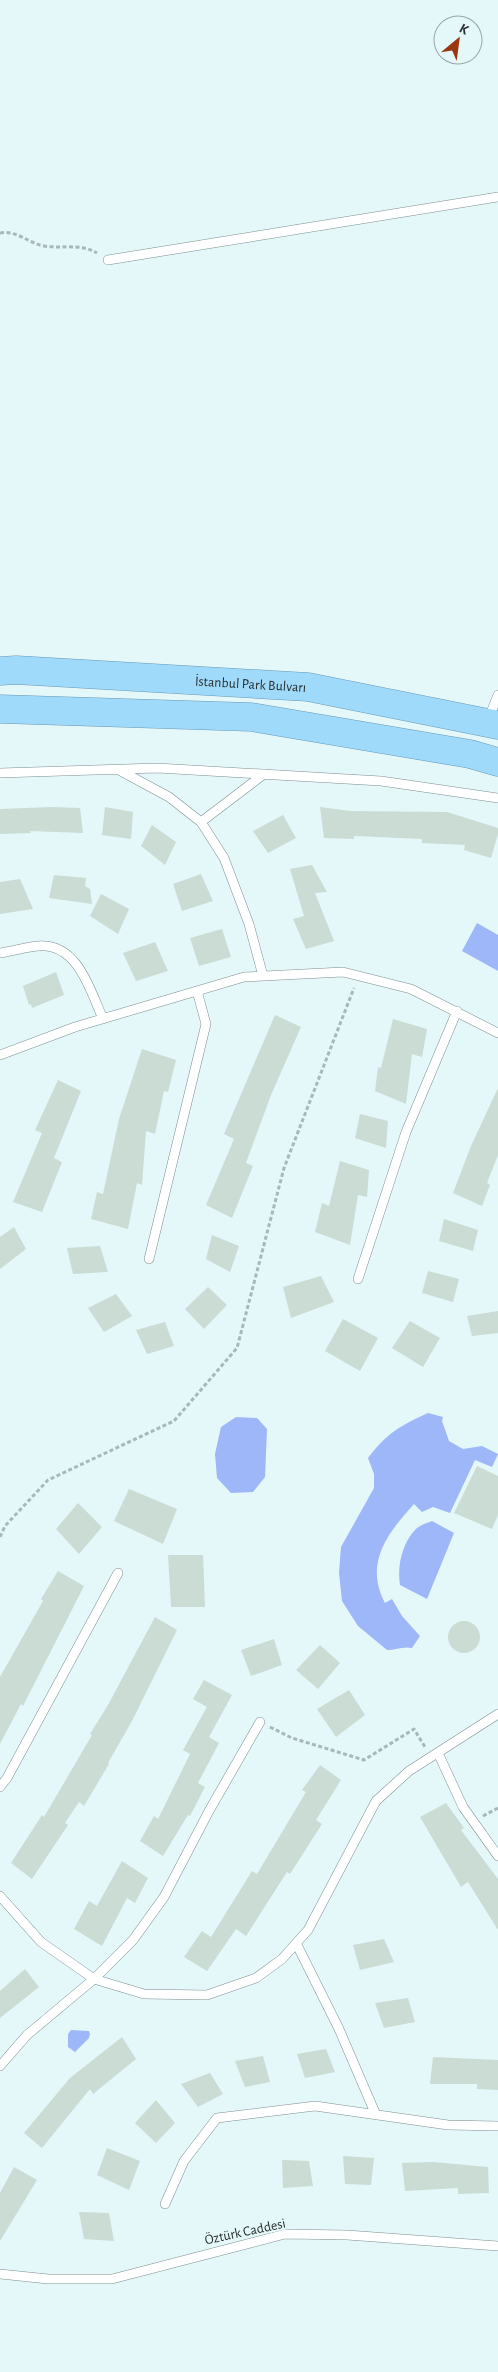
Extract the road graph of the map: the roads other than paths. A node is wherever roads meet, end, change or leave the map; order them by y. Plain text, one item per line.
1 (498, 197) edge
2 (108, 260) road end
3 (0, 671) edge
4 (498, 695) edge
5 (0, 709) edge
6 (493, 724) edge
7 (498, 762) edge
8 (118, 770) junction
9 (0, 773) edge
10 (264, 774) junction
11 (498, 798) edge
12 (201, 822) junction
13 (0, 953) edge
14 (263, 976) junction
15 (197, 991) junction
16 (457, 1011) junction
17 (103, 1018) junction
18 (498, 1033) edge
19 (1, 1058) edge
20 (148, 1258) dead end
21 (358, 1279) dead end
22 (118, 1573) dead end
23 (498, 1714) edge
24 (260, 1722) road end
25 (435, 1755) junction
26 (0, 1787) edge
27 (498, 1856) edge
28 (0, 1896) edge
29 (296, 1943) junction
30 (94, 1978) junction
31 (0, 2066) edge
32 (376, 2115) junction
33 (498, 2126) edge
34 (166, 2204) dead end
35 (498, 2246) edge
36 (0, 2274) edge

1 - 2 lane
3 - 6 highway, İstanbul Park Bulvarı
4 - 6 lane
5 - 7 highway
8 - 9 lane
8 - 10 lane
8 - 12 lane
10 - 11 lane
10 - 12 lane
12 - 14 lane
13 - 17 lane
14 - 15 lane
14 - 16 lane
15 - 17 lane
15 - 20 lane
16 - 18 lane
16 - 21 lane
17 - 19 lane
22 - 26 lane
23 - 25 lane
24 - 30 lane
25 - 27 lane
25 - 29 lane
28 - 30 lane
29 - 30 lane
29 - 32 lane
30 - 31 lane
32 - 33 lane
32 - 34 lane
35 - 36 lane, Öztürk Caddesi

